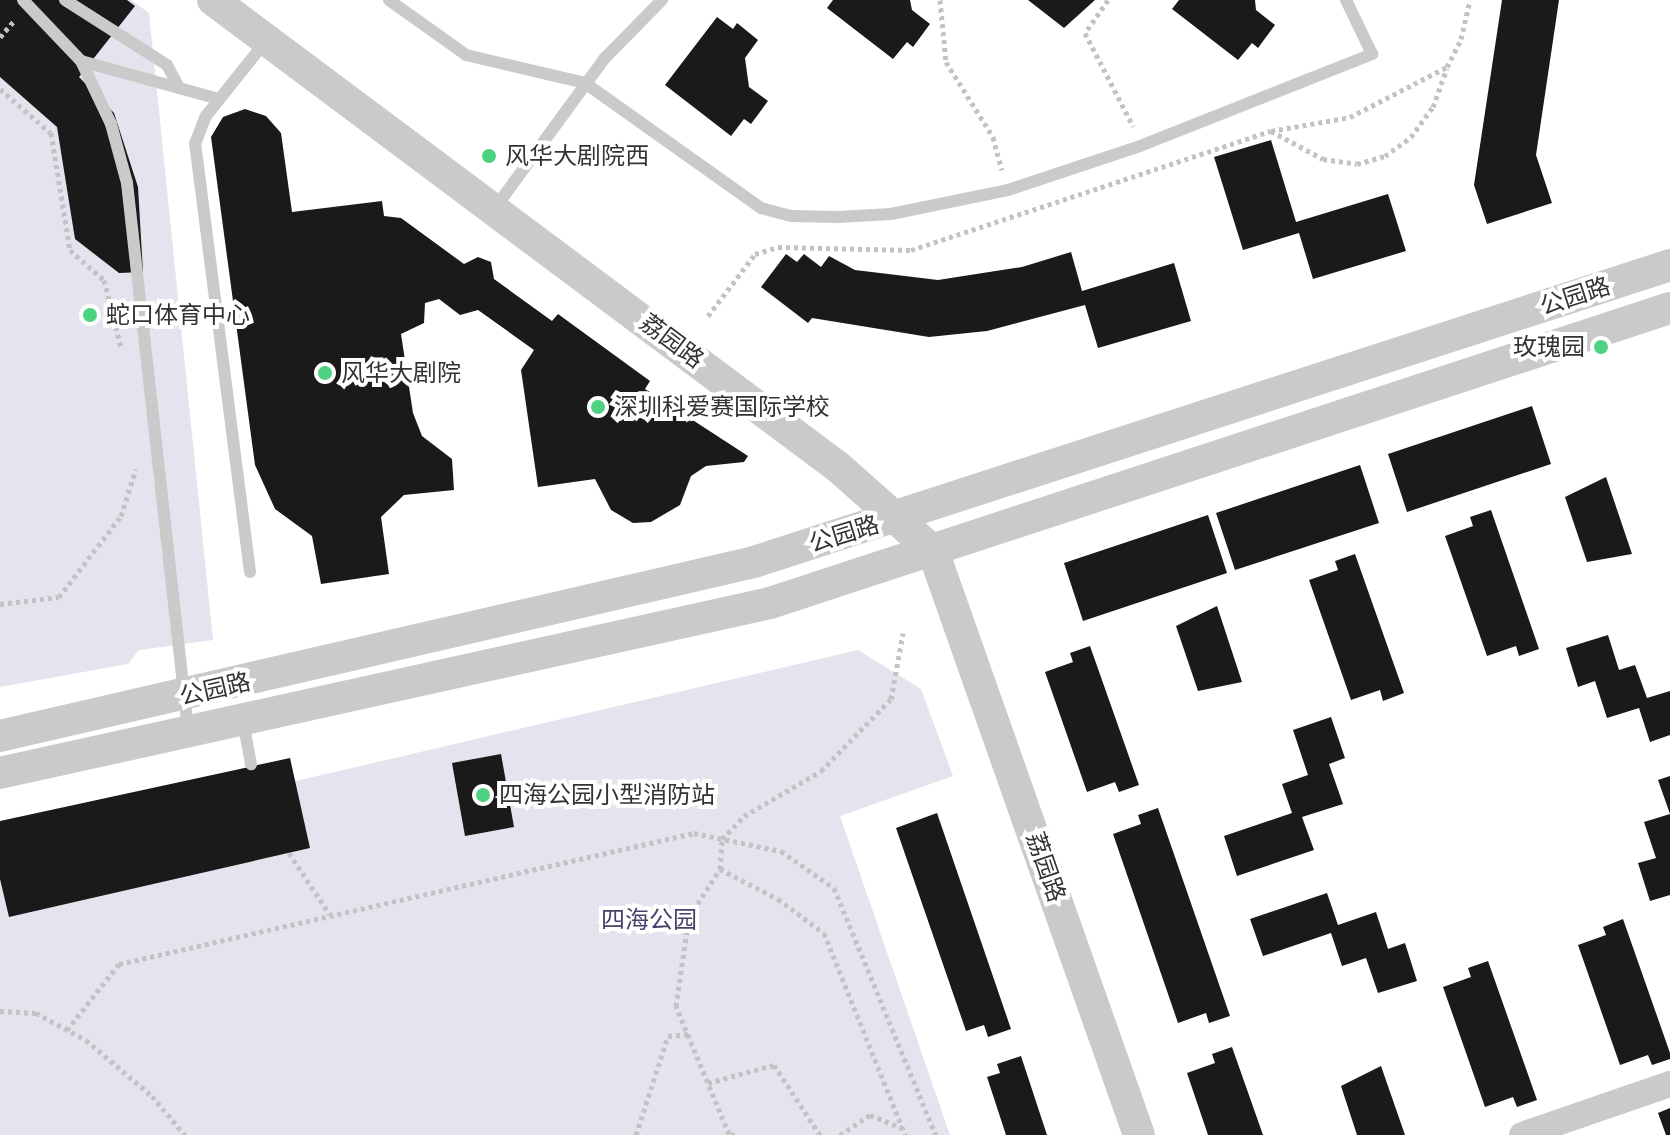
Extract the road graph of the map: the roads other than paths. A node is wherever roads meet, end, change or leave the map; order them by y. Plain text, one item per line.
1 (23, 0) edge
2 (65, 0) edge
3 (213, 0) edge
4 (389, 0) edge
5 (662, 0) edge
6 (1346, 0) edge
7 (267, 39) junction
8 (81, 61) junction
9 (585, 83) junction
10 (179, 88) junction
11 (219, 99) junction
12 (495, 208) junction
13 (1670, 265) edge
14 (1670, 308) edge
15 (901, 517) junction
16 (933, 551) junction
17 (250, 572) dead end
18 (184, 697) junction
19 (243, 721) junction
20 (189, 732) junction
21 (0, 736) edge
22 (251, 764) dead end
23 (0, 773) edge
24 (1670, 1084) edge
25 (1139, 1135) edge
26 (1522, 1135) edge

1 - 8 lane
2 - 10 lane
3 - 7 street, 荔园路
4 - 9 lane
5 - 9 lane
6 - 9 lane
7 - 11 lane
7 - 12 street, 荔园路
8 - 10 lane
8 - 18 lane
9 - 12 lane
10 - 11 lane
11 - 17 lane
12 - 15 street, 荔园路
13 - 15 street, 公园路
14 - 16 street, 公园路
15 - 16 street, 荔园路
15 - 18 street, 公园路
16 - 19 street, 公园路
16 - 25 street, 荔园路
18 - 20 lane
18 - 21 street, 公园路
19 - 20 street, 公园路
19 - 22 lane
20 - 23 street, 公园路
24 - 26 street

